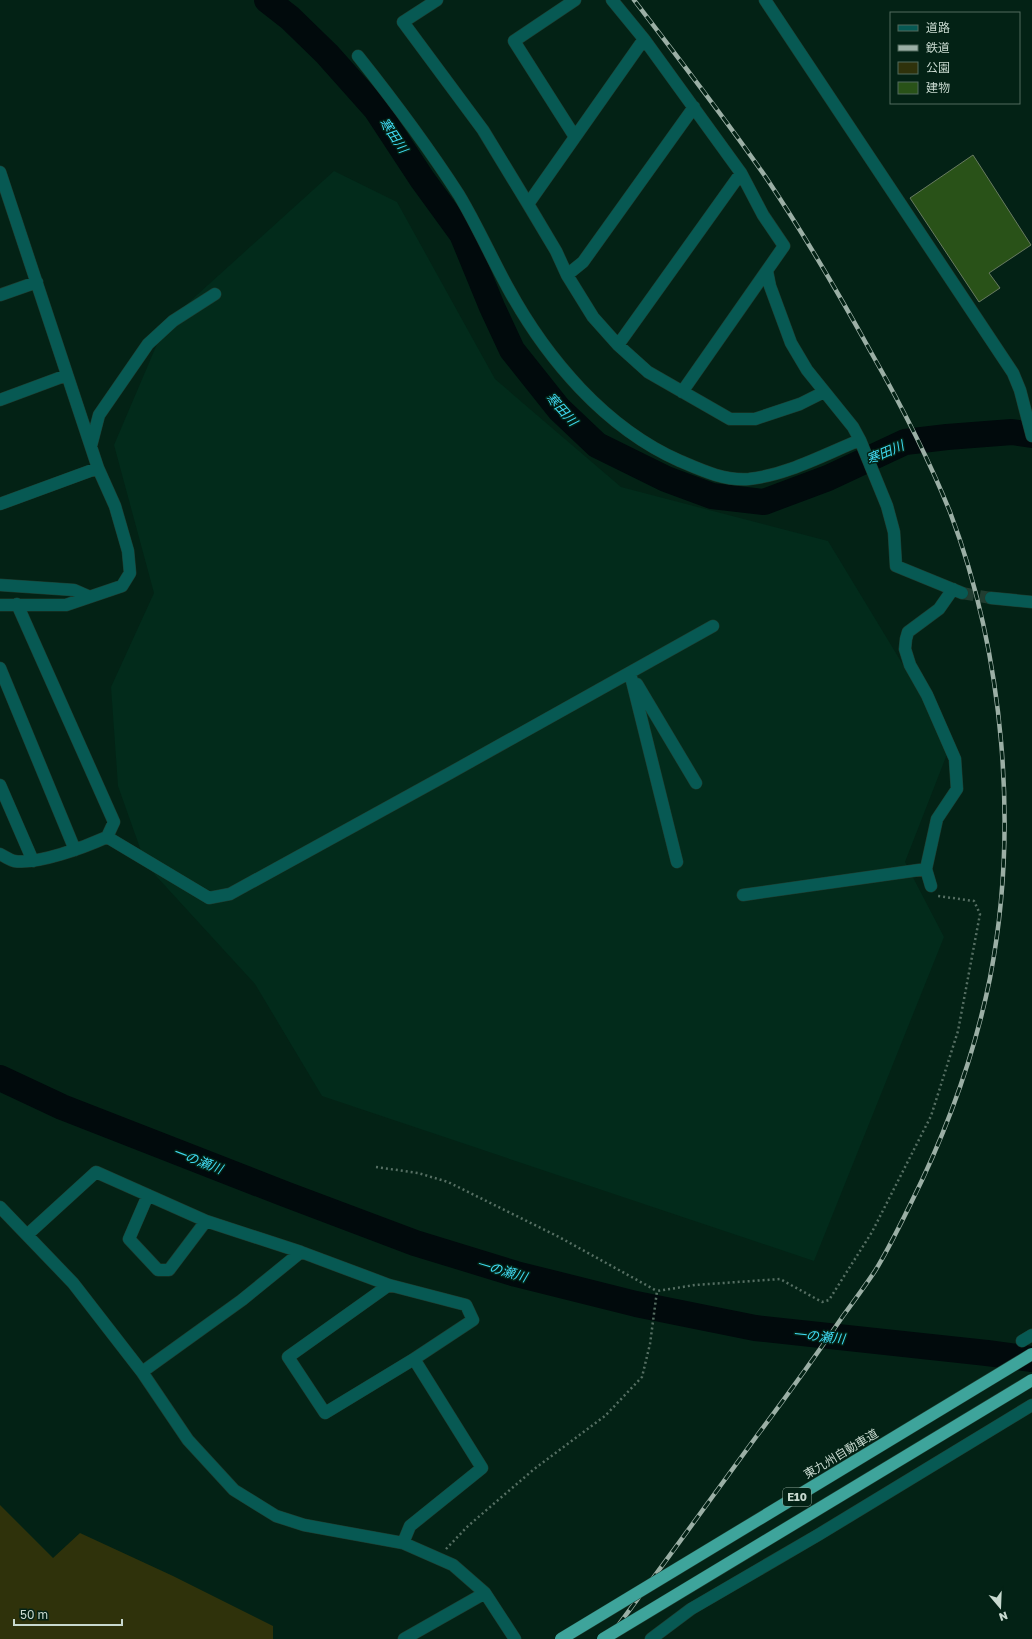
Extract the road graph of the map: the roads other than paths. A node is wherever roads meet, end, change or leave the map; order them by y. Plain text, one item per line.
1 (415, 0) edge
2 (437, 0) edge
3 (575, 0) edge
4 (612, 0) edge
5 (765, 0) edge
6 (422, 10) junction
7 (644, 39) junction
8 (358, 56) dead end
9 (694, 107) junction
10 (575, 137) junction
11 (0, 172) edge
12 (741, 173) junction
13 (3, 188) edge
14 (528, 204) junction
15 (767, 271) junction
16 (567, 275) junction
17 (37, 282) junction
18 (215, 294) dead end
19 (0, 295) edge
20 (618, 345) junction
21 (67, 375) junction
22 (682, 392) junction
23 (824, 392) junction
24 (1025, 393) edge
25 (0, 400) edge
26 (1032, 436) edge
27 (860, 440) junction
28 (91, 446) junction
29 (98, 468) junction
30 (0, 504) edge
31 (0, 585) edge
32 (90, 597) junction
33 (991, 598) tunnel mouth
34 (1032, 602) edge
35 (17, 604) junction
36 (0, 605) edge
37 (713, 626) dead end
38 (0, 668) edge
39 (630, 673) junction
40 (696, 783) dead end
41 (0, 785) edge
42 (107, 837) junction
43 (75, 850) junction
44 (0, 854) edge
45 (33, 861) junction
46 (677, 862) dead end
47 (926, 869) junction
48 (931, 886) road end
49 (743, 895) dead end
50 (148, 1195) junction
51 (0, 1207) edge
52 (206, 1221) junction
53 (27, 1235) junction
54 (301, 1252) junction
55 (389, 1285) junction
56 (1032, 1354) edge
57 (414, 1359) junction
58 (142, 1372) junction
59 (1032, 1380) edge
60 (1030, 1406) edge
61 (403, 1544) junction
62 (485, 1594) junction
63 (404, 1639) edge
64 (515, 1639) edge
65 (562, 1639) edge
66 (603, 1639) edge
67 (651, 1639) edge

1 - 6 street
2 - 6 street
3 - 10 street
4 - 7 street
5 - 24 street
6 - 14 street
7 - 9 street
7 - 10 street
8 - 27 street
9 - 12 street
9 - 16 street
10 - 14 street
11 - 13 street
12 - 15 street
12 - 20 street
13 - 17 street
14 - 16 street
15 - 22 street
15 - 23 street
16 - 20 street
17 - 19 street
17 - 21 street
18 - 28 street
20 - 22 street
21 - 25 street
21 - 28 street
22 - 23 street
23 - 27 street
24 - 26 street
27 - 47 street
28 - 29 street
29 - 30 street
29 - 32 street
31 - 32 street
32 - 35 street
33 - 34 street
35 - 36 street
35 - 42 street
37 - 39 street
38 - 43 street
39 - 40 street
39 - 42 street
39 - 46 street
41 - 45 street
42 - 43 street
43 - 45 street
44 - 45 street
47 - 48 street
47 - 49 street
50 - 52 street
50 - 52 street
50 - 53 street
51 - 53 street
52 - 54 street
53 - 58 street
54 - 55 street
54 - 58 street
55 - 57 street
55 - 57 street
56 - 65 highway, 東九州自動車道 / E10, bridge
57 - 61 street
58 - 61 street
59 - 66 highway, E10, bridge
60 - 67 street
61 - 62 street
62 - 63 street
62 - 64 street

